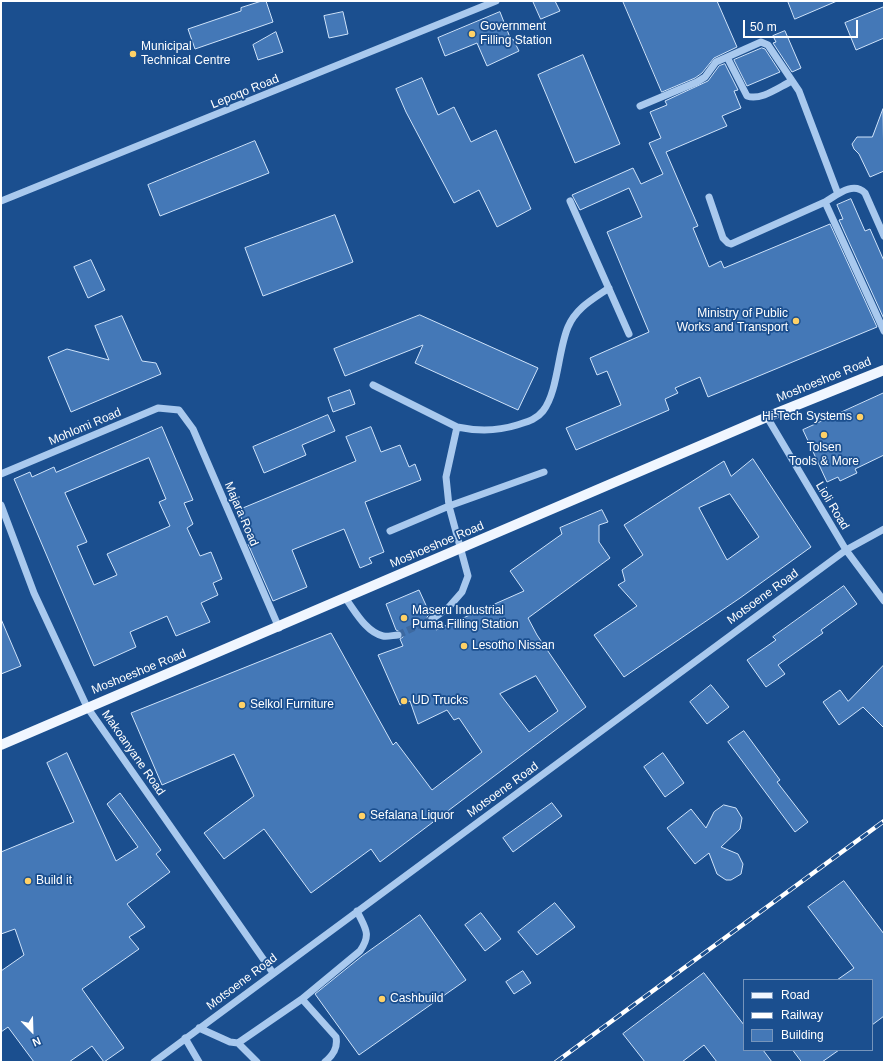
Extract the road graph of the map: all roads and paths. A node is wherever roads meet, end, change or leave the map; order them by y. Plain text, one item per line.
1 (496, 1) edge
2 (727, 57) junction
3 (792, 81) junction
4 (640, 106) dead end
5 (838, 194) junction
6 (709, 197) dead end
7 (1, 201) edge
8 (570, 201) dead end
9 (825, 202) junction
10 (884, 236) edge
11 (609, 288) junction
12 (884, 330) edge
13 (629, 334) dead end
14 (884, 370) edge
15 (373, 385) dead end
16 (179, 410) joint
17 (767, 417) junction
18 (456, 427) junction
19 (544, 472) dead end
20 (1, 474) edge
21 (1, 505) edge
22 (449, 506) junction
23 (884, 529) edge
24 (390, 531) dead end
25 (460, 549) junction
26 (846, 550) junction
27 (346, 598) junction
28 (884, 602) edge
29 (432, 619) tunnel mouth
30 (279, 628) junction
31 (398, 635) tunnel mouth
32 (87, 707) junction
33 (1, 745) edge
34 (357, 911) junction
35 (273, 973) junction
36 (302, 999) junction
37 (199, 1028) junction
38 (185, 1038) junction
39 (238, 1043) junction
40 (154, 1062) edge
41 (199, 1062) edge
42 (257, 1062) edge
43 (325, 1062) edge

1 - 7 street, Lepoqo Road
2 - 3 street
2 - 3 street
2 - 4 street
3 - 5 street
5 - 9 street
5 - 10 street
6 - 9 street
8 - 11 street
9 - 12 street
11 - 13 street
11 - 18 street
14 - 17 main road, Moshoeshoe Road
15 - 18 street
16 - 20 street, Mohlomi Road
16 - 30 street, Majara Road
17 - 25 main road, Moshoeshoe Road
17 - 26 street, Lioli Road
18 - 22 street
19 - 22 street
21 - 32 street, Makoanyane Road
22 - 24 street
22 - 25 street
23 - 26 street, Motsoene Road
25 - 27 main road, Moshoeshoe Road
25 - 29 street
26 - 28 street, Lioli Road
26 - 34 street, Motsoene Road
27 - 30 main road, Moshoeshoe Road
27 - 31 street
30 - 32 main road, Moshoeshoe Road
32 - 33 main road, Moshoeshoe Road
32 - 35 street, Makoanyane Road
34 - 35 street, Motsoene Road
34 - 36 street
35 - 37 street, Motsoene Road
36 - 39 street
36 - 43 street
37 - 38 street, Motsoene Road
37 - 39 street
38 - 40 street, Motsoene Road
38 - 41 street
39 - 42 street

